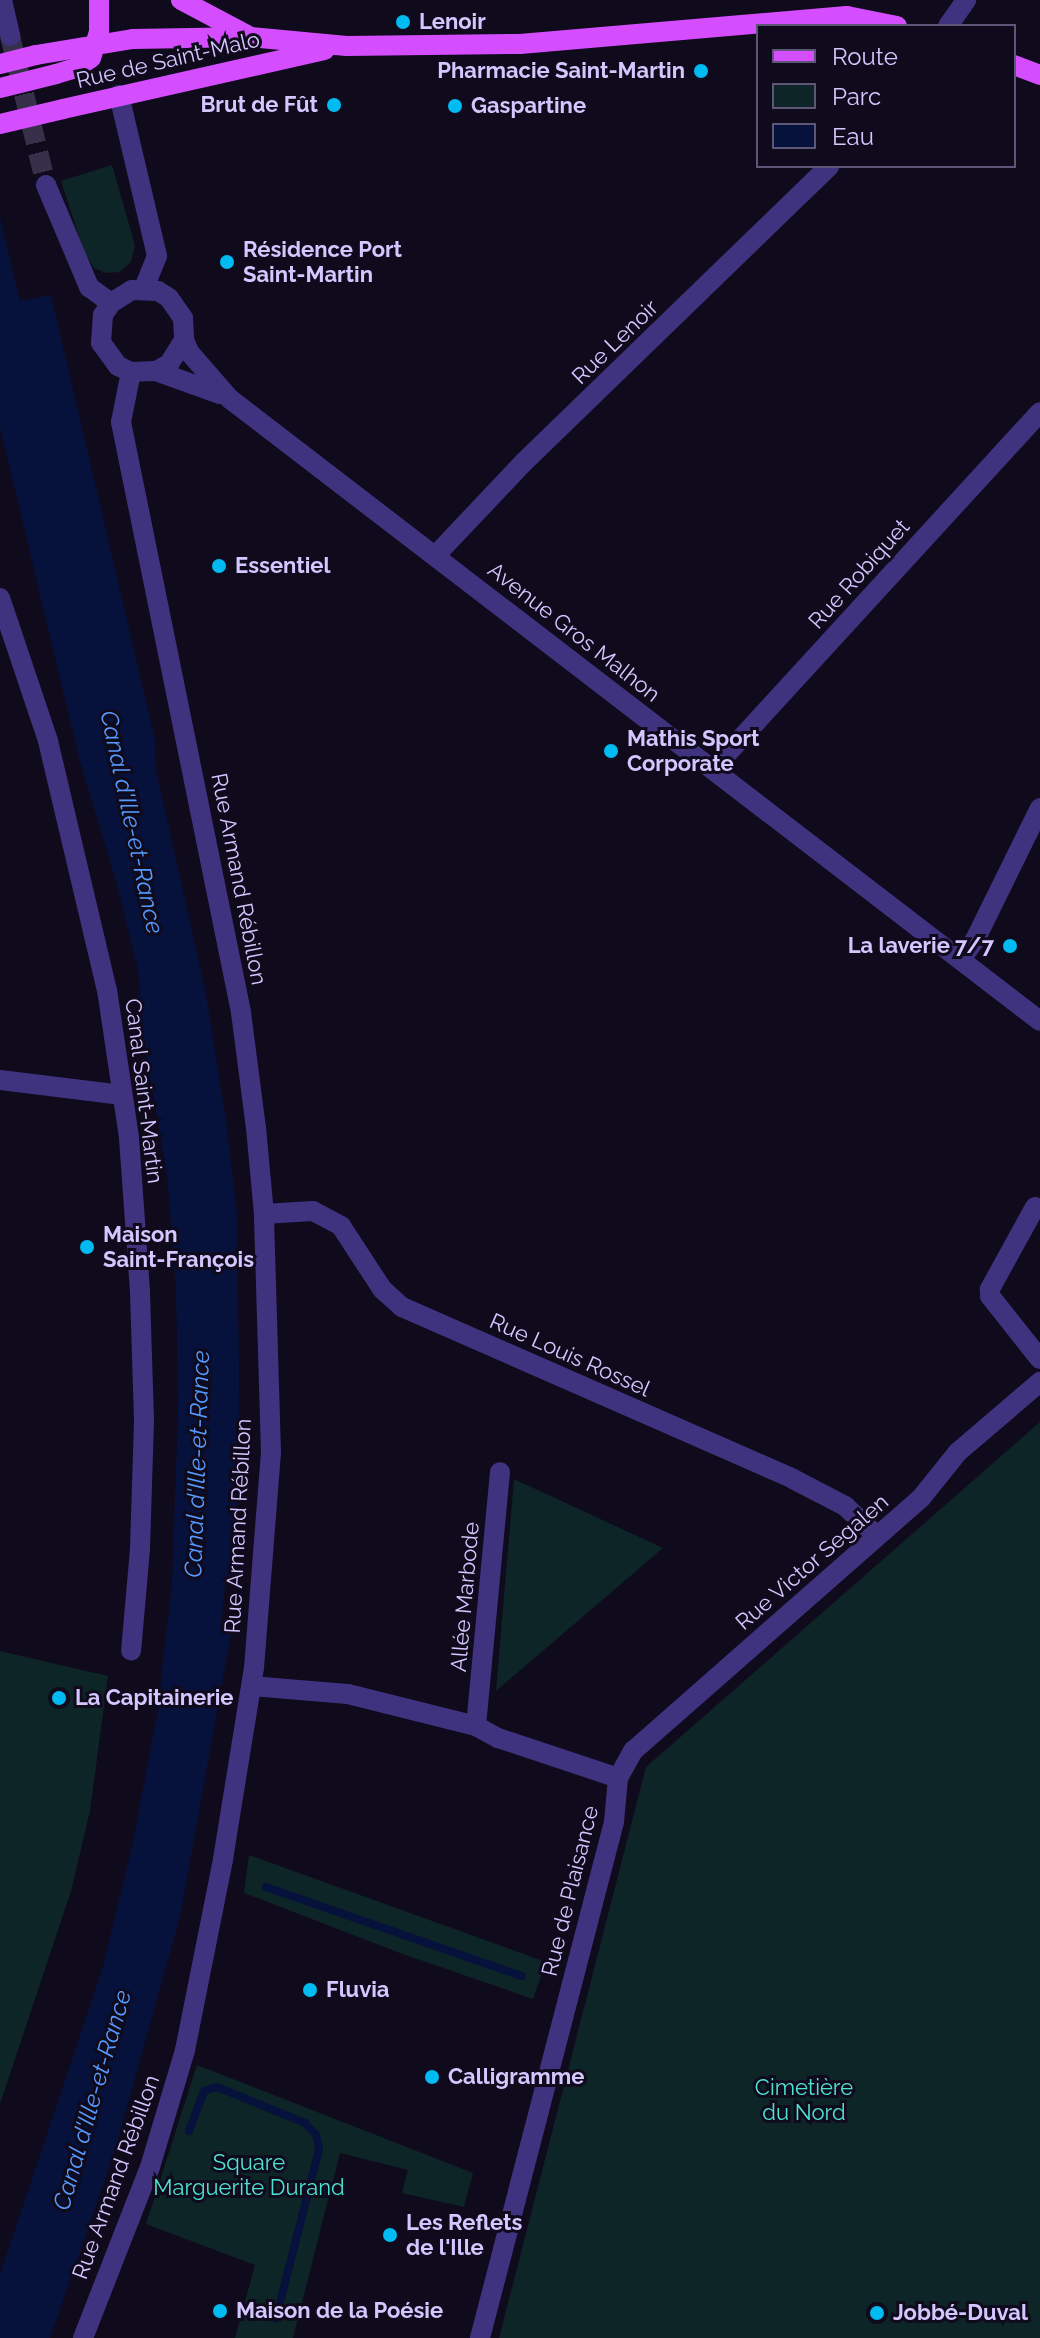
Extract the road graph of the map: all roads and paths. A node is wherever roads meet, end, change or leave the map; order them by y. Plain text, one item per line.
1 (2, 0) edge
2 (99, 0) edge
3 (181, 0) edge
4 (966, 0) edge
5 (887, 24) edge
6 (949, 24) edge
7 (10, 36) tunnel mouth
8 (250, 37) junction
9 (97, 44) junction
10 (347, 46) junction
11 (0, 64) edge
12 (1016, 66) edge
13 (1040, 75) edge
14 (0, 88) edge
15 (119, 95) junction
16 (0, 124) edge
17 (827, 168) edge
18 (46, 185) tunnel mouth
19 (144, 288) junction
20 (111, 303) junction
21 (184, 340) junction
22 (156, 371) junction
23 (131, 372) junction
24 (230, 399) junction
25 (1040, 412) edge
26 (436, 555) junction
27 (0, 598) edge
28 (713, 769) junction
29 (1040, 808) edge
30 (961, 959) junction
31 (1040, 1021) edge
32 (0, 1080) edge
33 (122, 1095) junction
34 (1035, 1207) dead end
35 (264, 1214) junction
36 (1040, 1359) edge
37 (1040, 1382) edge
38 (500, 1472) dead end
39 (877, 1536) junction
40 (131, 1651) dead end
41 (251, 1686) junction
42 (476, 1726) junction
43 (618, 1778) junction
44 (83, 2338) edge
45 (480, 2338) edge

1 - 7 street
2 - 9 main road
3 - 8 main road
4 - 6 street
5 - 10 main road, Rue de Saint-Malo
8 - 9 main road, Rue de Saint-Malo
8 - 10 main road, Rue de Saint-Malo
9 - 11 main road, Rue de Saint-Malo, bridge
9 - 14 main road, Rue de Saint-Malo, bridge
10 - 15 main road, Rue de Saint-Malo
12 - 13 main road
15 - 16 main road, Rue de Saint-Malo, bridge
15 - 19 street
17 - 26 street, Rue Lenoir
18 - 20 street
19 - 20 street
19 - 21 street
20 - 23 street
21 - 22 street
21 - 24 street, Avenue Gros Malhon
22 - 23 street
22 - 24 street, Avenue Gros Malhon
23 - 35 street, Rue Armand Rébillon
24 - 26 street, Avenue Gros Malhon
25 - 28 street, Rue Robiquet
26 - 28 street, Avenue Gros Malhon
27 - 33 street, Canal Saint-Martin
28 - 30 street, Avenue Gros Malhon
29 - 30 street
30 - 31 street, Avenue Gros Malhon
32 - 33 street
33 - 40 street, Canal Saint-Martin
34 - 36 street
35 - 39 street, Rue Louis Rossel
35 - 41 street, Rue Armand Rébillon
37 - 39 street, Rue Victor Segalen
38 - 42 street, Allée Marbode
39 - 43 street, Rue Victor Segalen
41 - 42 street
41 - 44 street, Rue Armand Rébillon
42 - 43 street
43 - 45 street, Rue de Plaisance

